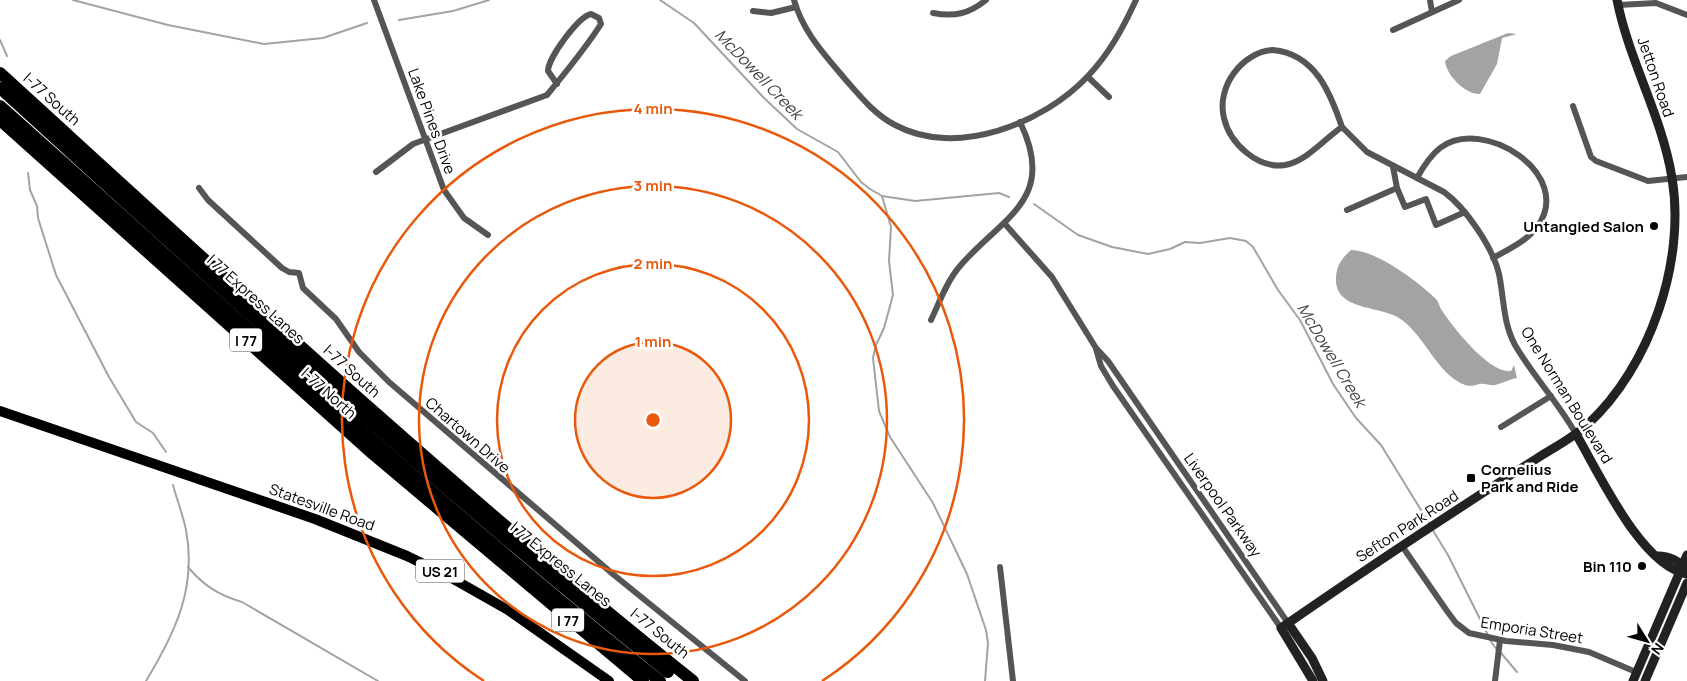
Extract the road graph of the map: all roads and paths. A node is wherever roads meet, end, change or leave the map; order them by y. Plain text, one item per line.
1 (374, 0) edge
2 (986, 0) edge
3 (1136, 0) edge
4 (1430, 0) edge
5 (1459, 0) edge
6 (1618, 3) edge
7 (795, 4) edge
8 (753, 11) dead end
9 (1432, 12) junction
10 (934, 13) dead end
11 (1687, 15) edge
12 (1393, 30) dead end
13 (0, 74) edge
14 (1088, 77) junction
15 (557, 84) junction
16 (0, 88) edge
17 (1109, 97) dead end
18 (0, 106) edge
19 (1573, 106) dead end
20 (0, 120) edge
21 (1020, 122) junction
22 (1342, 127) junction
23 (426, 139) junction
24 (1393, 167) junction
25 (376, 172) dead end
26 (1687, 177) edge
27 (1417, 178) junction
28 (1672, 179) junction
29 (199, 188) dead end
30 (1397, 188) junction
31 (1347, 210) dead end
32 (1465, 212) junction
33 (1005, 224) junction
34 (488, 235) dead end
35 (1493, 258) junction
36 (216, 285) junction
37 (931, 320) dead end
38 (286, 334) junction
39 (1551, 396) junction
40 (0, 411) edge
41 (1501, 427) dead end
42 (1576, 434) junction
43 (440, 498) junction
44 (1402, 546) junction
45 (1687, 555) edge
46 (493, 557) junction
47 (1000, 567) dead end
48 (1684, 571) edge
49 (1687, 583) edge
50 (1284, 626) junction
51 (1500, 640) junction
52 (1634, 677) edge
53 (610, 681) edge
54 (643, 681) edge
55 (660, 681) edge
56 (680, 681) edge
57 (693, 681) edge
58 (745, 681) edge
59 (1013, 681) edge
60 (1313, 681) edge
61 (1323, 681) edge
62 (1495, 681) edge
63 (1645, 681) edge

1 - 23 street, Lake Pines Drive
2 - 10 street
3 - 14 street
4 - 9 street
5 - 9 street
6 - 11 street
6 - 28 street, Jetton Road
7 - 8 street
7 - 21 street
9 - 12 street
13 - 38 highway, I-77 South / I 77
14 - 17 street
14 - 21 street
15 - 15 street
15 - 23 street
16 - 36 highway, I 77 Express Lanes / I 77
18 - 43 highway, I 77 Express Lanes / I 77
19 - 28 street
20 - 46 highway, I-77 North / I 77
21 - 33 street
22 - 22 street, One Norman Boulevard
22 - 24 street, One Norman Boulevard
23 - 25 street
23 - 34 street, Lake Pines Drive
24 - 27 street, One Norman Boulevard
24 - 30 street
26 - 28 street
27 - 32 street, One Norman Boulevard
27 - 35 street
28 - 42 street, Jetton Road
29 - 58 street, Chartown Drive
30 - 31 street
30 - 32 street
32 - 35 street, One Norman Boulevard
33 - 37 street
33 - 50 street, Liverpool Parkway
35 - 39 street, One Norman Boulevard
36 - 38 highway
36 - 56 highway, I 77 Express Lanes / I 77
38 - 57 highway, I-77 South / I 77
39 - 41 street
39 - 42 street, One Norman Boulevard
40 - 53 main road, Statesville Road / US 21
42 - 44 street, Sefton Park Road
42 - 48 street, One Norman Boulevard
43 - 46 highway
43 - 55 highway, I 77 Express Lanes / I 77
44 - 50 street, Sefton Park Road
44 - 51 street, Emporia Street
45 - 48 street
46 - 54 highway, I-77 North / I 77
47 - 59 street
48 - 52 street
49 - 63 street
50 - 60 street, Liverpool Parkway
50 - 61 street, Liverpool Parkway
51 - 52 street, Emporia Street
51 - 62 street

